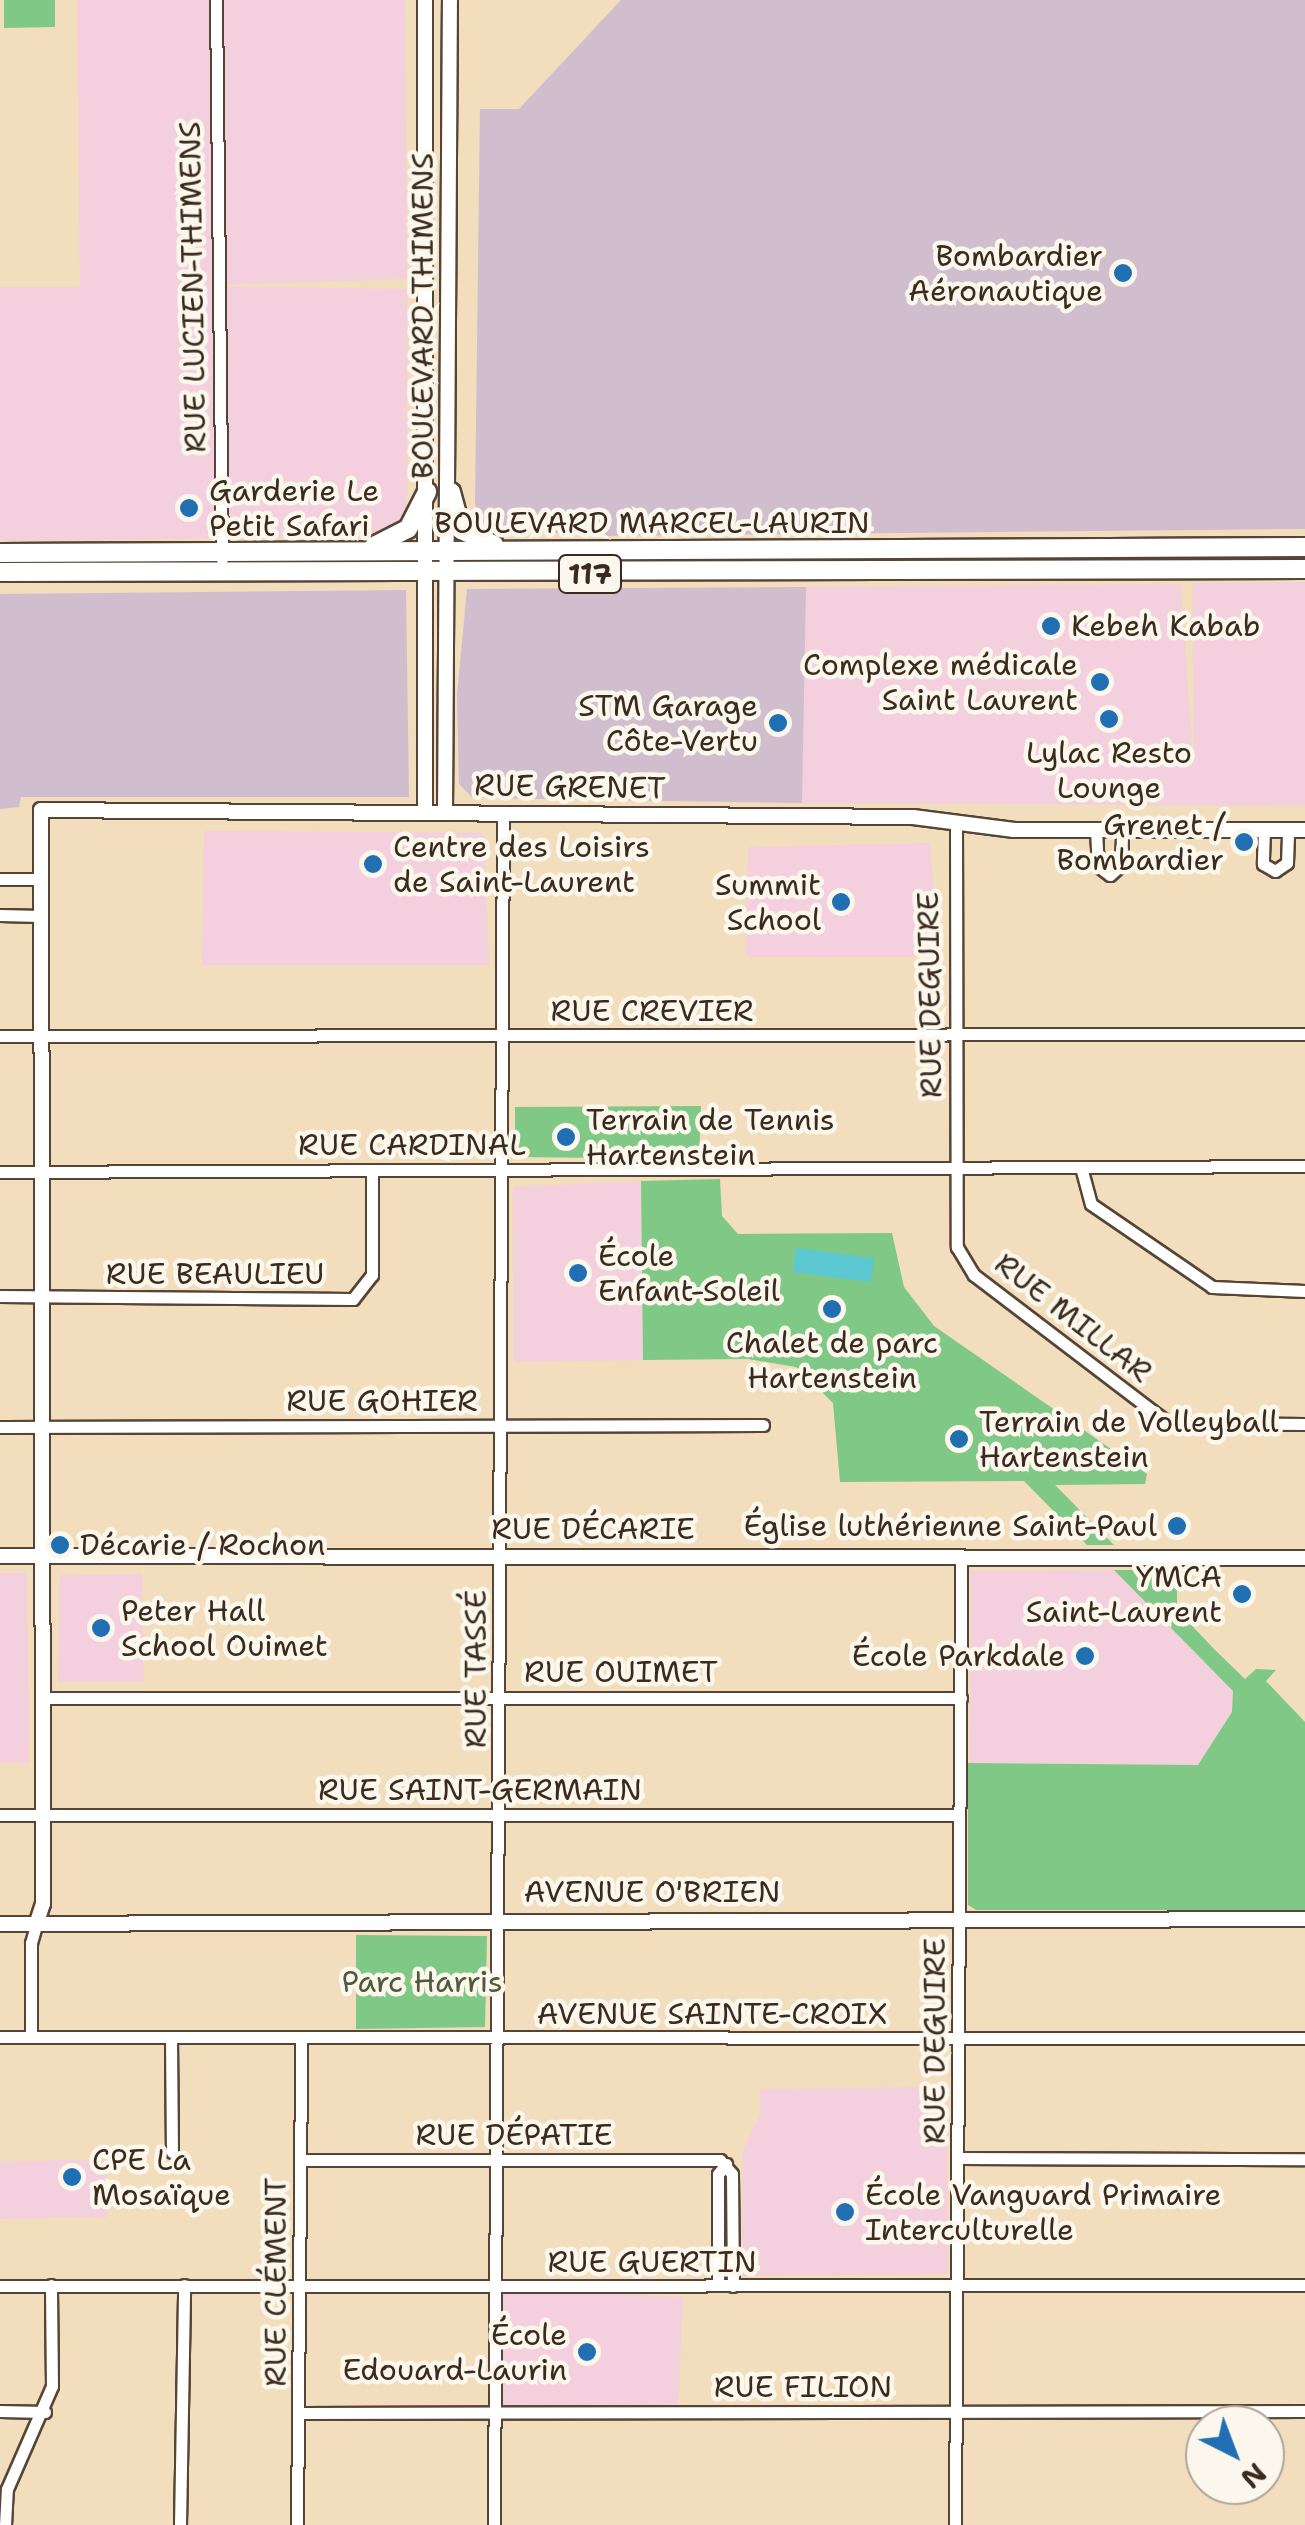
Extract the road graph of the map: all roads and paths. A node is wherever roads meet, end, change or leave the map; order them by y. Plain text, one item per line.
1 (216, 0) edge
2 (425, 0) edge
3 (450, 0) edge
4 (427, 492) junction
5 (452, 492) junction
6 (1305, 547) edge
7 (813, 550) junction
8 (344, 551) junction
9 (529, 551) junction
10 (222, 552) junction
11 (437, 552) junction
12 (0, 553) edge
13 (1305, 570) edge
14 (0, 572) edge
15 (222, 573) junction
16 (813, 573) junction
17 (436, 574) junction
18 (426, 812) junction
19 (445, 812) junction
20 (503, 814) junction
21 (956, 822) junction
22 (1096, 830) junction
23 (1122, 830) junction
24 (1264, 830) junction
25 (1288, 830) junction
26 (1305, 830) edge
27 (0, 879) edge
28 (41, 879) junction
29 (0, 915) edge
30 (42, 916) junction
31 (1305, 1034) edge
32 (955, 1035) junction
33 (0, 1036) edge
34 (42, 1036) junction
35 (502, 1037) junction
36 (1305, 1166) edge
37 (957, 1167) junction
38 (1080, 1168) junction
39 (372, 1170) junction
40 (502, 1170) junction
41 (0, 1172) edge
42 (41, 1172) junction
43 (1305, 1291) edge
44 (0, 1296) edge
45 (42, 1298) junction
46 (764, 1424) dead end
47 (1305, 1424) edge
48 (502, 1426) junction
49 (0, 1427) edge
50 (44, 1427) junction
51 (0, 1556) edge
52 (43, 1556) junction
53 (501, 1556) junction
54 (960, 1558) junction
55 (1305, 1558) edge
56 (502, 1697) junction
57 (42, 1698) junction
58 (961, 1698) junction
59 (0, 1815) edge
60 (42, 1815) junction
61 (960, 1815) junction
62 (501, 1816) junction
63 (501, 1919) junction
64 (961, 1919) junction
65 (1305, 1919) edge
66 (38, 1922) junction
67 (0, 1924) edge
68 (0, 2036) edge
69 (31, 2036) junction
70 (171, 2038) junction
71 (1305, 2038) edge
72 (301, 2039) junction
73 (496, 2039) junction
74 (959, 2039) junction
75 (172, 2152) dead end
76 (959, 2158) junction
77 (1305, 2159) edge
78 (301, 2160) junction
79 (495, 2160) junction
80 (725, 2227) junction
81 (51, 2285) junction
82 (184, 2285) junction
83 (718, 2285) junction
84 (1305, 2285) edge
85 (0, 2286) edge
86 (733, 2286) junction
87 (958, 2287) junction
88 (300, 2288) junction
89 (494, 2288) junction
90 (494, 2410) junction
91 (0, 2411) edge
92 (1305, 2411) edge
93 (45, 2412) junction
94 (958, 2412) junction
95 (301, 2413) junction
96 (5, 2525) edge
97 (180, 2525) edge
98 (297, 2525) edge
99 (494, 2525) edge
100 (955, 2525) edge

1 - 10 street, RUE LUCIEN-THIMENS
2 - 4 street, BOULEVARD THIMENS
3 - 5 street, BOULEVARD THIMENS
4 - 8 main road
4 - 11 street, BOULEVARD THIMENS
5 - 9 main road
5 - 11 street, BOULEVARD THIMENS
6 - 7 main road, BOULEVARD MARCEL-LAURIN / 117
7 - 9 main road, BOULEVARD MARCEL-LAURIN / 117
7 - 16 main road
8 - 10 main road, BOULEVARD MARCEL-LAURIN / 117
8 - 11 main road, BOULEVARD MARCEL-LAURIN / 117
9 - 11 main road, BOULEVARD MARCEL-LAURIN / 117
10 - 12 main road, BOULEVARD MARCEL-LAURIN / 117
10 - 15 street, RUE LUCIEN-THIMENS
11 - 17 street, BOULEVARD THIMENS
13 - 16 main road, BOULEVARD MARCEL-LAURIN / 117
14 - 15 main road, BOULEVARD MARCEL-LAURIN / 117
15 - 17 main road, BOULEVARD MARCEL-LAURIN / 117
16 - 17 main road, BOULEVARD MARCEL-LAURIN / 117
17 - 18 street, BOULEVARD THIMENS
17 - 19 street, BOULEVARD THIMENS
18 - 19 street, RUE GRENET
18 - 28 street, RUE GRENET
19 - 20 street, RUE GRENET
20 - 21 street, RUE GRENET
20 - 35 street, RUE TASSÉ
21 - 22 street, RUE GRENET
21 - 32 street, RUE DEGUIRE
22 - 23 street, RUE GRENET
22 - 23 street
23 - 24 street, RUE GRENET
24 - 25 street, RUE GRENET
24 - 25 street
25 - 26 street, RUE GRENET
27 - 28 street
28 - 30 street
29 - 30 street
30 - 34 street
31 - 32 street, RUE CREVIER
32 - 35 street, RUE CREVIER
32 - 37 street, RUE DEGUIRE
33 - 34 street, RUE CREVIER
34 - 35 street, RUE CREVIER
34 - 42 street
35 - 40 street, RUE TASSÉ
36 - 38 street, RUE CARDINAL
37 - 38 street, RUE CARDINAL
37 - 40 street, RUE CARDINAL
37 - 47 street, RUE MILLAR
38 - 43 street
39 - 40 street, RUE CARDINAL
39 - 42 street, RUE CARDINAL
39 - 45 street, RUE BEAULIEU
40 - 48 street, RUE TASSÉ
41 - 42 street, RUE CARDINAL
42 - 45 street
44 - 45 street, RUE BEAULIEU
45 - 50 street
46 - 48 street, RUE GOHIER
48 - 50 street, RUE GOHIER
48 - 53 street, RUE TASSÉ
49 - 50 street, RUE GOHIER
50 - 52 street
51 - 52 street, RUE DÉCARIE
52 - 53 street, RUE DÉCARIE
52 - 57 street
53 - 54 street, RUE DÉCARIE
53 - 56 street, RUE TASSÉ
54 - 55 street, RUE DÉCARIE
54 - 58 street, RUE DEGUIRE
56 - 57 street, RUE OUIMET
56 - 58 street, RUE OUIMET
56 - 62 street, RUE TASSÉ
57 - 60 street
58 - 61 street, RUE DEGUIRE
59 - 60 street, RUE SAINT-GERMAIN
60 - 62 street, RUE SAINT-GERMAIN
60 - 66 street
61 - 62 street, RUE SAINT-GERMAIN
61 - 64 street, RUE DEGUIRE
62 - 63 street, RUE TASSÉ
63 - 64 street, AVENUE O'BRIEN
63 - 66 street, AVENUE O'BRIEN
63 - 73 street, RUE TASSÉ
64 - 65 street, AVENUE O'BRIEN
64 - 74 street, RUE DEGUIRE
66 - 67 street, AVENUE O'BRIEN
66 - 69 street
68 - 69 street, AVENUE SAINTE-CROIX
69 - 70 street, AVENUE SAINTE-CROIX
70 - 72 street, AVENUE SAINTE-CROIX
70 - 75 street
71 - 74 street, AVENUE SAINTE-CROIX
72 - 73 street, AVENUE SAINTE-CROIX
72 - 78 street, RUE CLÉMENT
73 - 74 street, AVENUE SAINTE-CROIX
73 - 79 street, RUE TASSÉ
74 - 76 street, RUE DEGUIRE
76 - 77 street
76 - 87 street, RUE DEGUIRE
78 - 79 street, RUE DÉPATIE
78 - 88 street, RUE CLÉMENT
79 - 80 street, RUE DÉPATIE
79 - 89 street, RUE TASSÉ
80 - 83 street, RUE DÉPATIE
80 - 86 street, RUE DÉPATIE
81 - 82 street, RUE GUERTIN
81 - 85 street, RUE GUERTIN
81 - 93 street
82 - 88 street, RUE GUERTIN
82 - 97 street
83 - 86 street, RUE GUERTIN
83 - 89 street, RUE GUERTIN
84 - 87 street, RUE GUERTIN
86 - 87 street, RUE GUERTIN
87 - 94 street, RUE DEGUIRE
88 - 89 street, RUE GUERTIN
88 - 95 street, RUE CLÉMENT
89 - 90 street, RUE TASSÉ
90 - 94 street, RUE FILION
90 - 95 street, RUE FILION
90 - 99 street, RUE TASSÉ
91 - 93 street
92 - 94 street, RUE FILION
93 - 96 street
94 - 100 street, RUE DEGUIRE
95 - 98 street, RUE CLÉMENT

